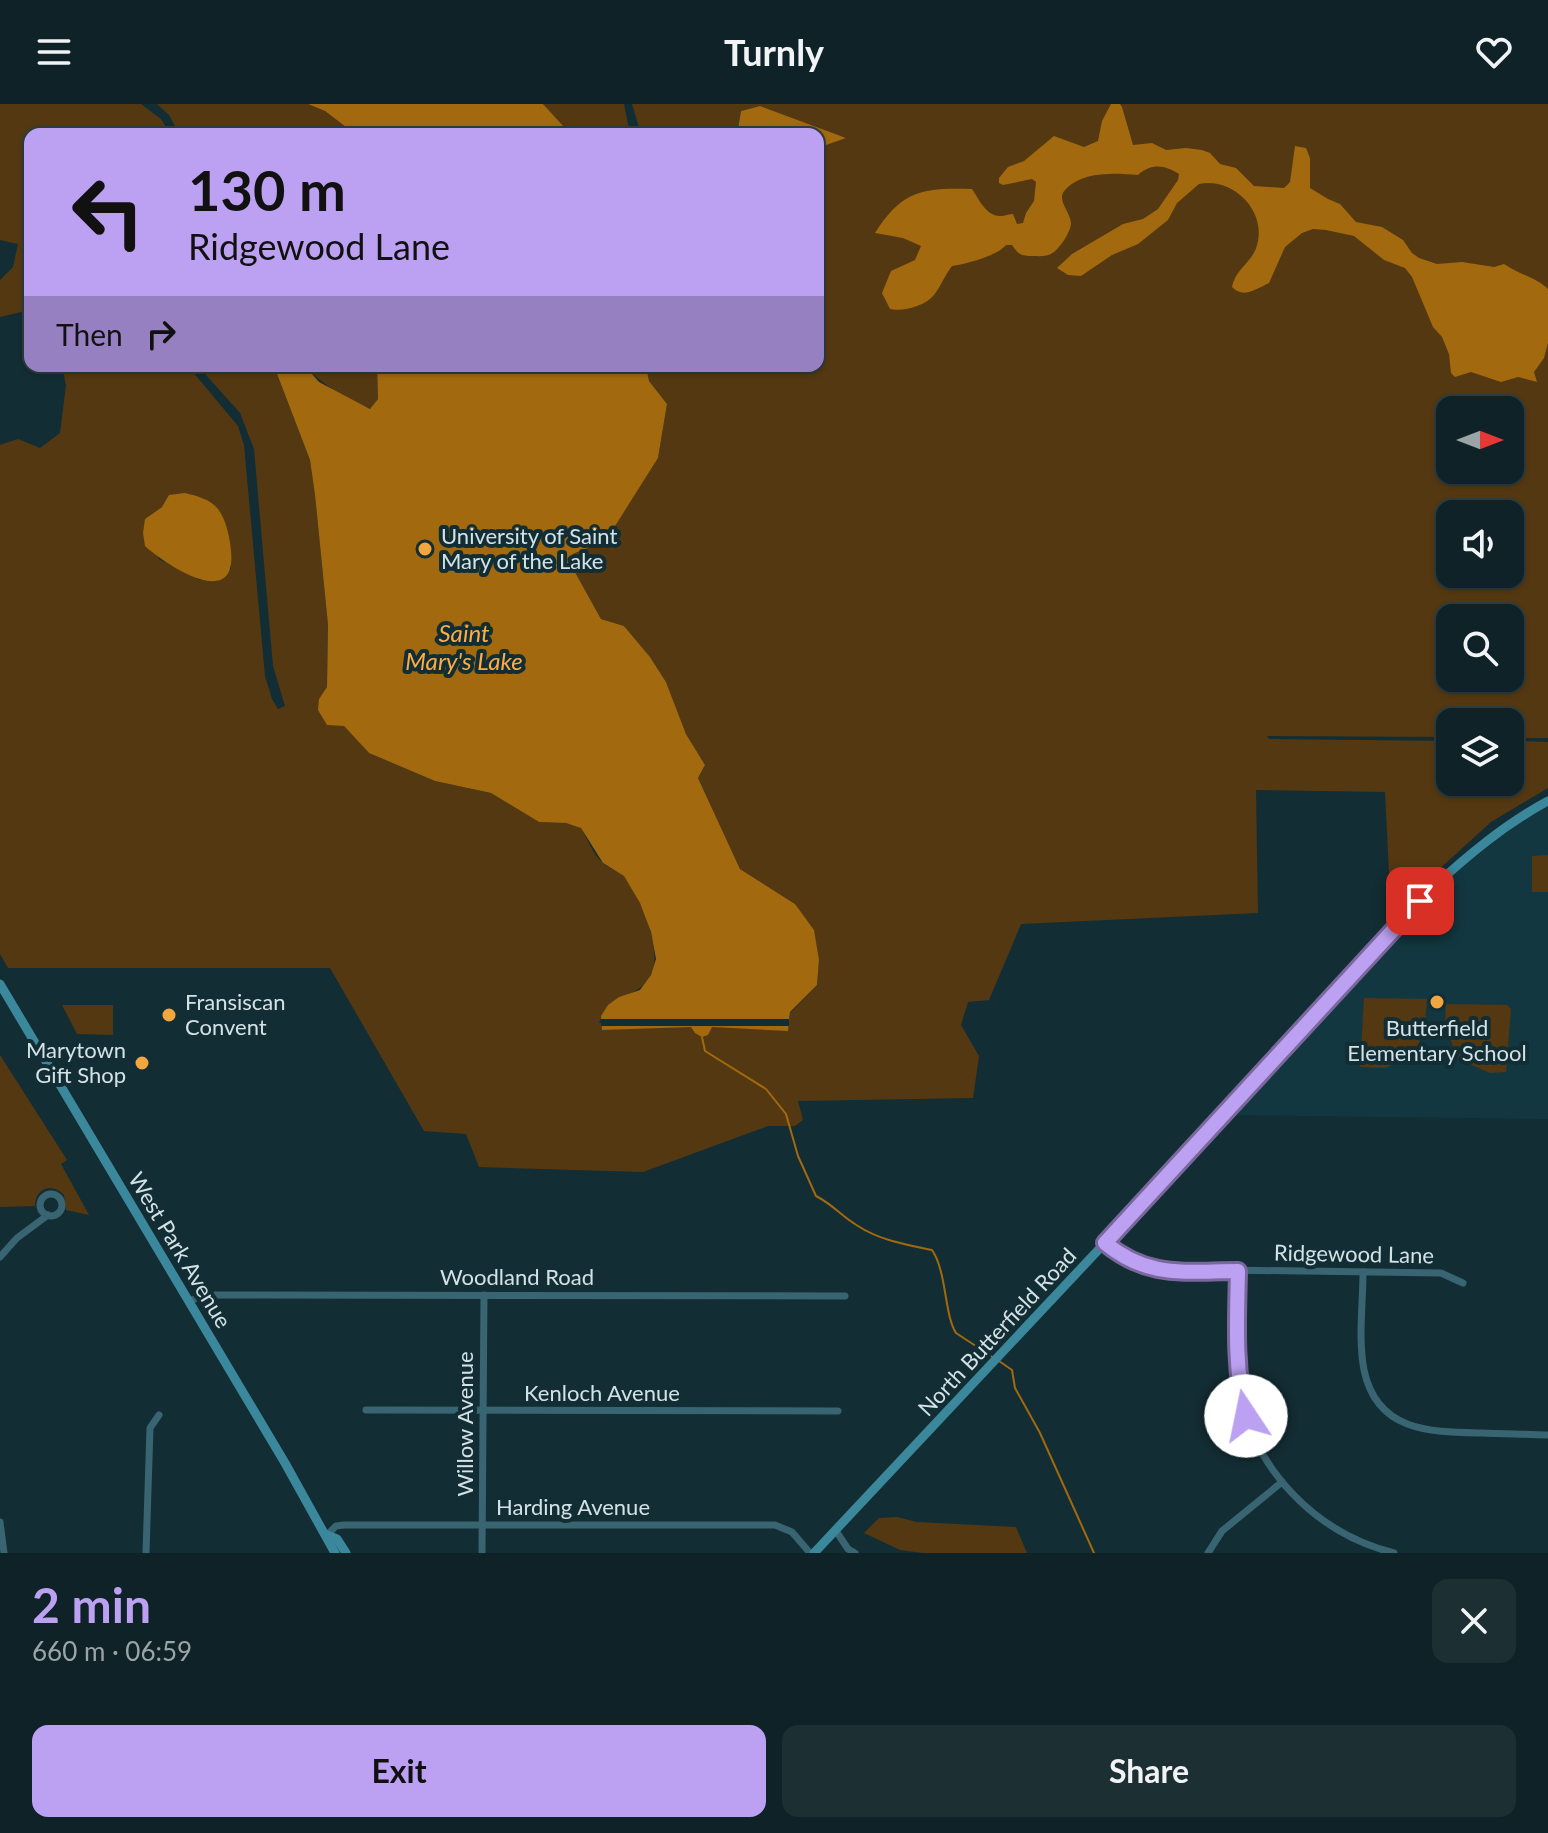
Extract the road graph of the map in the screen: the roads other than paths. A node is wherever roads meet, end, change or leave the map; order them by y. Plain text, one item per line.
1 (1548, 801) edge
2 (0, 984) edge
3 (48, 1215) dead end
4 (1105, 1243) junction
5 (0, 1257) edge
6 (1238, 1271) junction
7 (1363, 1272) junction
8 (1463, 1283) dead end
9 (484, 1295) junction
10 (845, 1296) dead end
11 (190, 1301) junction
12 (366, 1410) dead end
13 (483, 1411) junction
14 (838, 1411) dead end
15 (159, 1415) dead end
16 (1548, 1434) edge
17 (1282, 1482) junction
18 (0, 1522) edge
19 (482, 1524) junction
20 (836, 1531) junction
21 (327, 1535) junction
22 (4, 1553) edge
23 (146, 1553) edge
24 (335, 1553) edge
25 (346, 1553) edge
26 (482, 1553) edge
27 (812, 1553) edge
28 (855, 1553) edge
29 (1208, 1553) edge
30 (1394, 1553) edge

1 - 4 main road, North Butterfield Road
2 - 11 main road, West Park Avenue
3 - 5 street
4 - 6 street, Ridgewood Lane
4 - 20 main road, North Butterfield Road
6 - 7 street, Ridgewood Lane
6 - 17 street
7 - 8 street, Ridgewood Lane
7 - 16 street
9 - 10 street, Woodland Road
9 - 11 street, Woodland Road
9 - 13 street, Willow Avenue
11 - 21 main road, West Park Avenue
12 - 13 street, Kenloch Avenue
13 - 14 street, Kenloch Avenue
13 - 19 street, Willow Avenue
15 - 23 street
17 - 29 street
17 - 30 street
18 - 22 street
19 - 21 street, Harding Avenue
19 - 26 street, Willow Avenue
19 - 27 street, Harding Avenue
20 - 27 main road, North Butterfield Road
20 - 28 street
21 - 24 main road, West Park Avenue
21 - 25 main road, West Park Avenue

